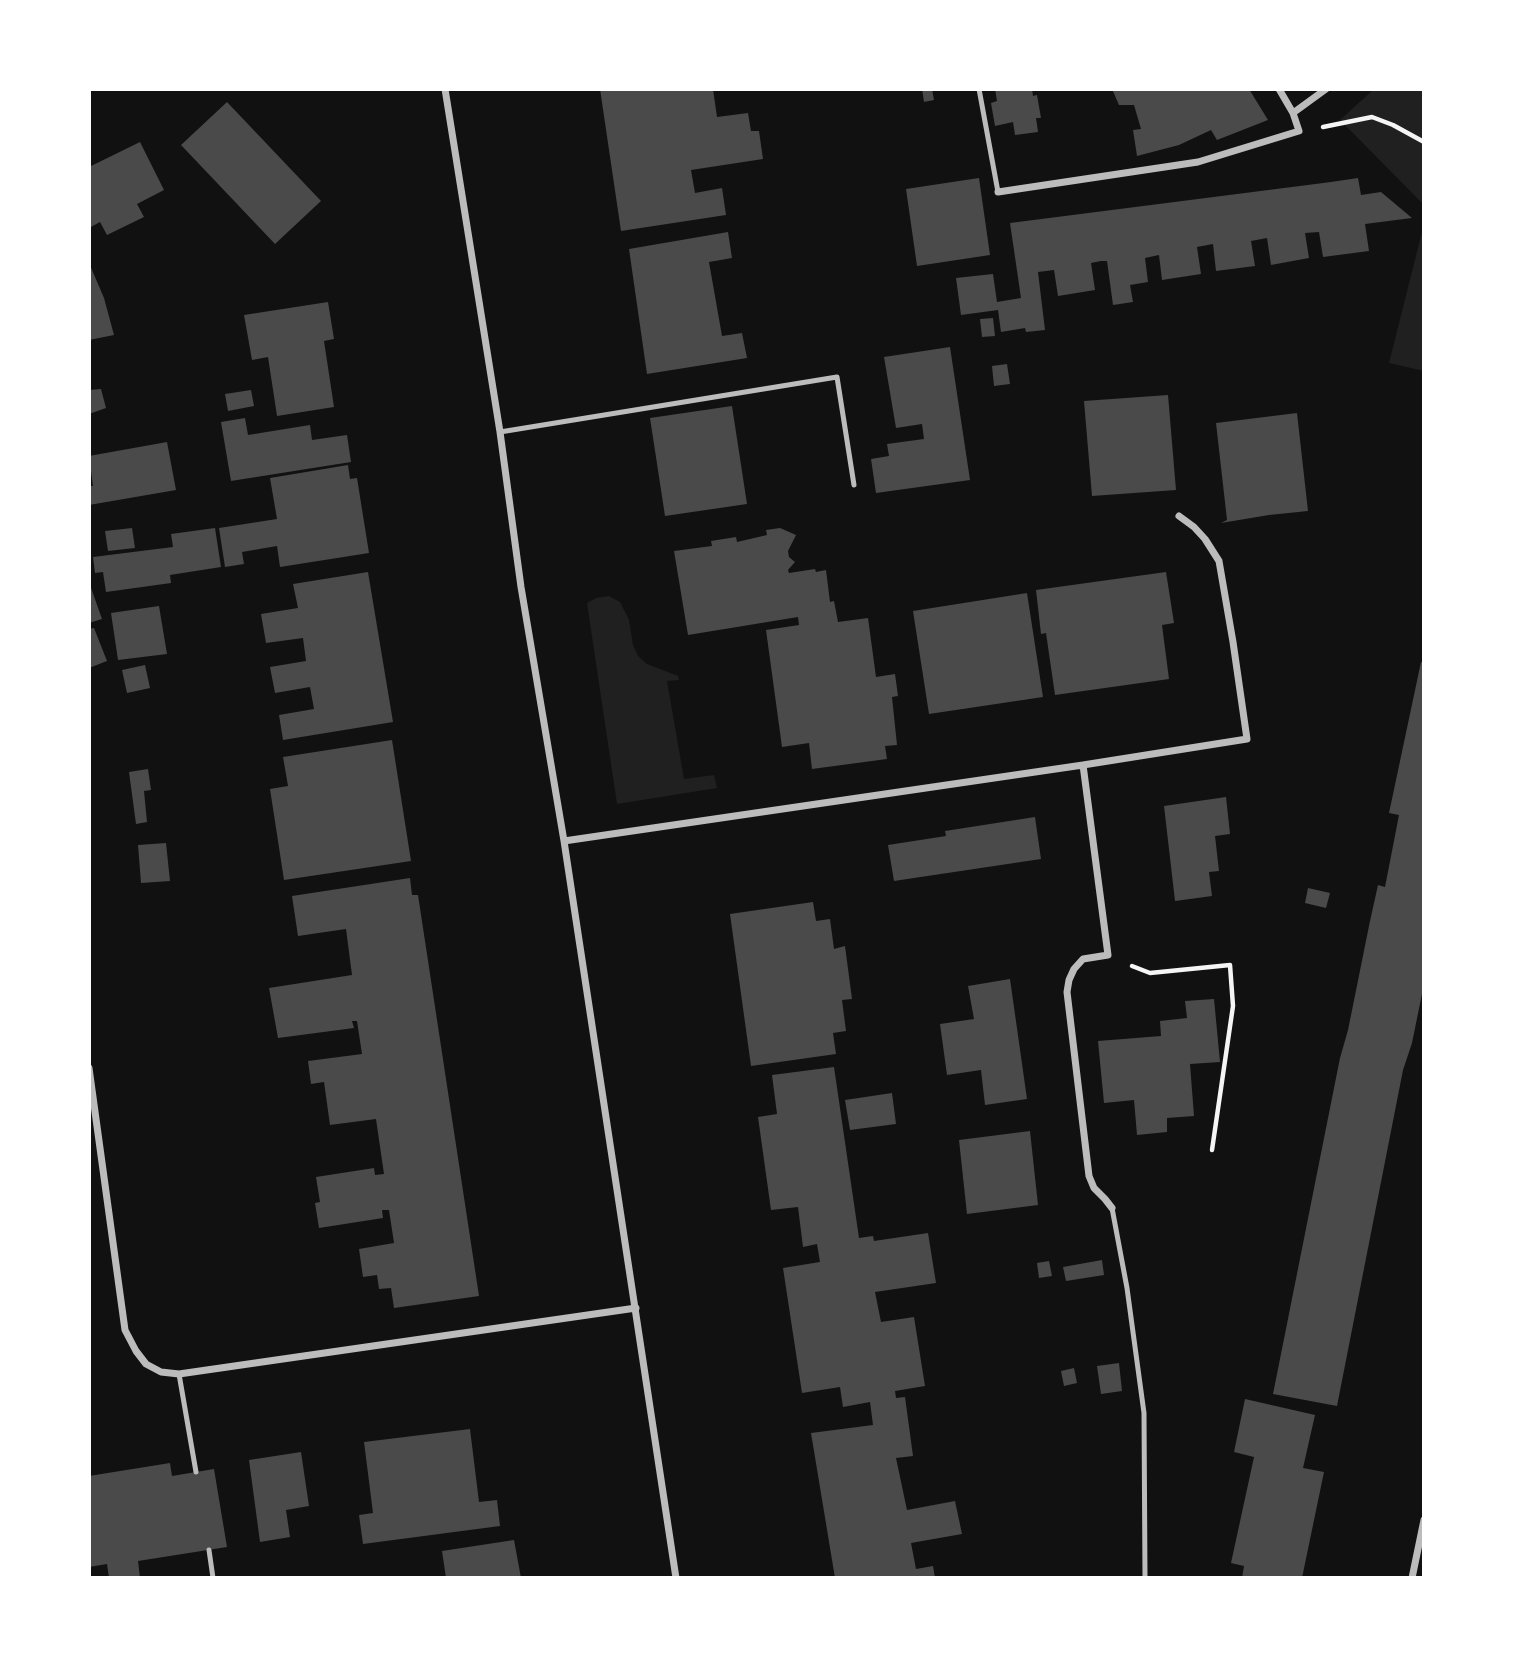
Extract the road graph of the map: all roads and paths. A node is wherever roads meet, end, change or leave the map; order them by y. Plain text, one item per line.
1 (445, 89) edge
2 (979, 89) edge
3 (1279, 89) edge
4 (1326, 89) edge
5 (1293, 113) junction
6 (1298, 131) junction
7 (1424, 142) edge
8 (998, 191) joint
9 (500, 432) junction
10 (854, 485) dead end
11 (1179, 516) dead end
12 (1083, 765) junction
13 (564, 841) junction
14 (1108, 955) junction
15 (89, 1068) edge
16 (1212, 1150) dead end
17 (1112, 1208) joint
18 (636, 1308) junction
19 (179, 1374) junction
20 (196, 1472) dead end
21 (1424, 1520) edge
22 (209, 1550) dead end
23 (213, 1578) edge
24 (676, 1578) edge
25 (1145, 1578) edge
26 (1412, 1578) edge

1 - 9 street
2 - 8 lane
3 - 5 street
4 - 5 street
5 - 6 street
6 - 7 path
6 - 8 street
9 - 10 lane
9 - 13 street
11 - 12 street
12 - 13 street
12 - 14 street
13 - 18 street
14 - 16 path
14 - 17 street
15 - 19 street
17 - 25 lane
18 - 19 street
18 - 24 street
19 - 20 lane
21 - 26 street
22 - 23 lane

